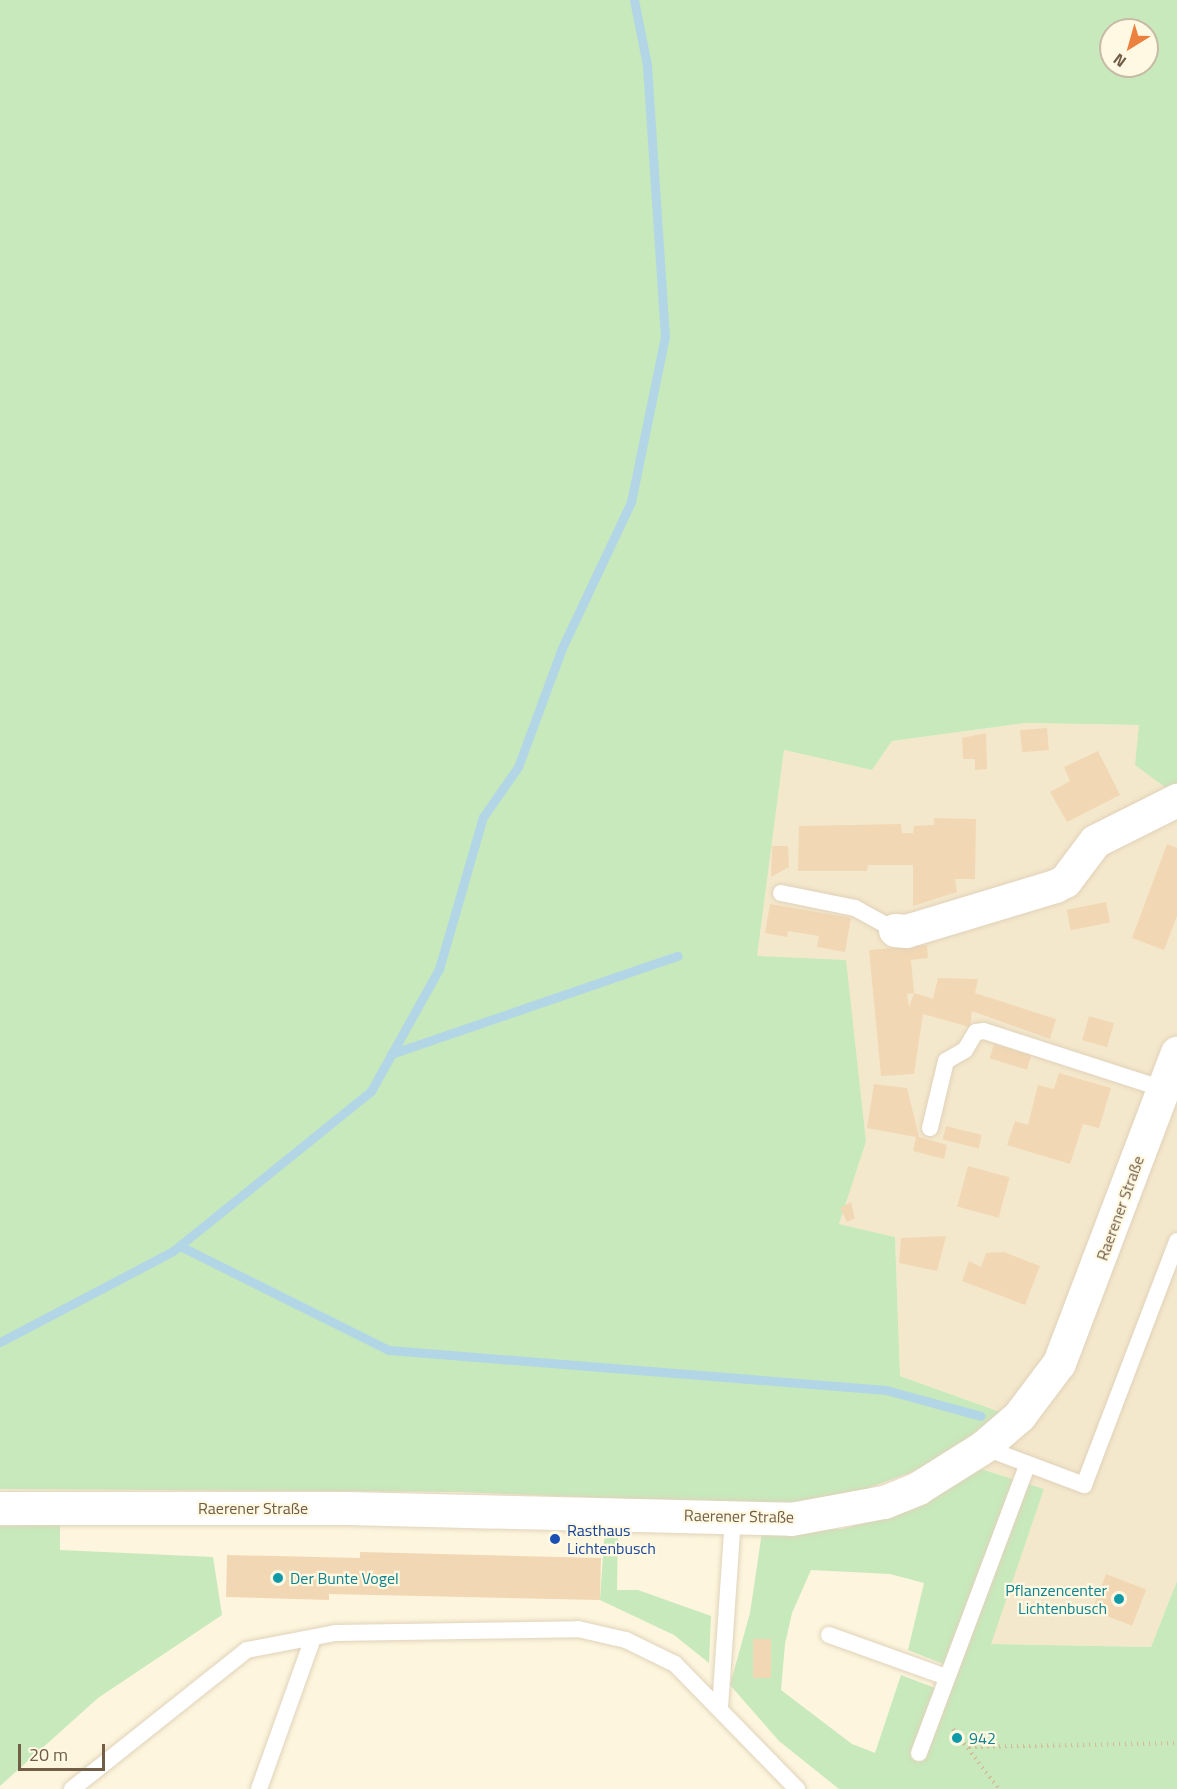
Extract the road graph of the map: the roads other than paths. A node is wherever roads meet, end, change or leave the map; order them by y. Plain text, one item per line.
1 (1177, 800) edge
2 (781, 893) dead end
3 (895, 930) joint
4 (1177, 1053) edge
5 (1164, 1089) junction
6 (930, 1128) dead end
7 (1177, 1241) edge
8 (984, 1446) junction
9 (1027, 1465) junction
10 (0, 1508) edge
11 (733, 1517) junction
12 (829, 1635) dead end
13 (313, 1638) junction
14 (946, 1677) junction
15 (720, 1708) junction
16 (919, 1753) dead end
17 (72, 1789) edge
18 (260, 1789) edge
19 (797, 1789) edge

1 - 3 street
2 - 3 lane
4 - 5 street, Raerener Straße
5 - 6 lane
5 - 8 street, Raerener Straße
7 - 9 lane
8 - 9 lane
8 - 11 street, Raerener Straße
9 - 14 lane
10 - 11 street, Raerener Straße
11 - 15 lane
12 - 14 lane
13 - 15 lane
13 - 17 lane
13 - 18 lane
14 - 16 lane
15 - 19 lane

